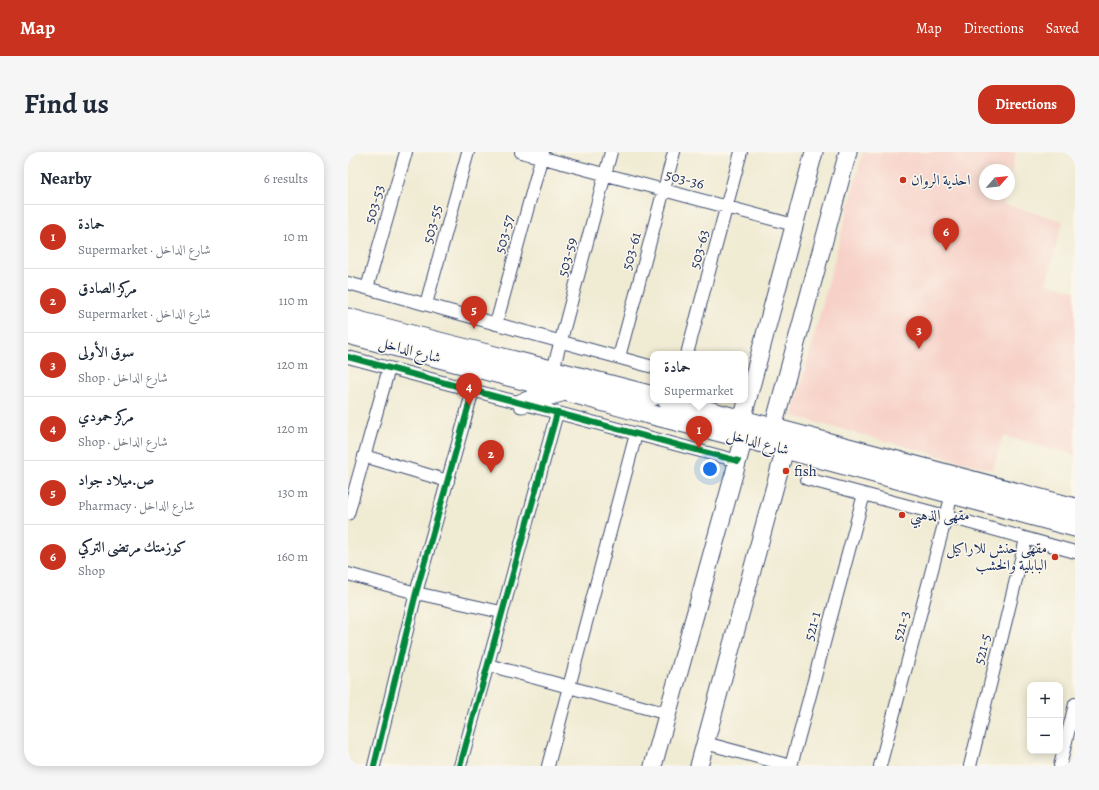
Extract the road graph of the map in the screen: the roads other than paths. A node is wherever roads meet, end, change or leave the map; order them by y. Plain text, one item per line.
1 (406, 152) edge
2 (468, 152) edge
3 (521, 152) edge
4 (611, 152) edge
5 (674, 152) edge
6 (741, 152) edge
7 (814, 152) edge
8 (848, 152) edge
9 (542, 155) edge
10 (605, 174) junction
11 (664, 190) junction
12 (726, 206) junction
13 (794, 224) junction
14 (348, 283) edge
15 (367, 288) junction
16 (426, 304) junction
17 (348, 318) edge
18 (496, 324) junction
19 (348, 334) edge
20 (561, 341) junction
21 (688, 351) edge
22 (348, 357) edge
23 (619, 358) junction
24 (650, 366) edge
25 (389, 368) junction
26 (553, 370) junction
27 (748, 389) edge
28 (473, 390) junction
29 (565, 391) junction
30 (650, 395) edge
31 (522, 403) junction
32 (675, 403) edge
33 (746, 403) edge
34 (557, 412) junction
35 (773, 428) junction
36 (743, 429) junction
37 (636, 434) junction
38 (785, 449) junction
39 (364, 456) junction
40 (738, 461) junction
41 (353, 476) edge
42 (807, 479) dead end
43 (448, 480) junction
44 (864, 494) junction
45 (952, 494) junction
46 (1075, 508) edge
47 (348, 514) edge
48 (946, 516) junction
49 (1075, 527) edge
50 (1026, 539) junction
51 (1075, 552) edge
52 (348, 574) edge
53 (416, 592) junction
54 (501, 612) junction
55 (488, 665) junction
56 (569, 686) junction
57 (1075, 704) edge
58 (668, 714) junction
59 (705, 743) junction
60 (374, 766) edge
61 (460, 766) edge
62 (548, 766) edge
63 (653, 766) edge
64 (699, 766) edge
65 (791, 766) edge
66 (880, 766) edge
67 (970, 766) edge
68 (1060, 766) edge

1 - 15 street, 503-53
2 - 16 street, 503-55
3 - 9 street, 503-36
4 - 10 street, 503-59
5 - 11 street, 503-61
6 - 12 street, 503-63
7 - 13 street
8 - 35 street
9 - 10 street, 503-36
9 - 18 street, 503-57
10 - 11 street, 503-36
10 - 20 street, 503-59
11 - 12 street, 503-36
11 - 23 street, 503-61
12 - 13 street, 503-36
12 - 21 street, 503-63
13 - 27 street
14 - 15 street
15 - 16 street
16 - 18 street
17 - 26 main road, شارع الداخل
18 - 20 street
19 - 29 main road, شارع الداخل
20 - 23 street
20 - 26 street, 503-59
22 - 25 street
23 - 24 street
25 - 28 street
25 - 39 street
26 - 30 main road, شارع الداخل
28 - 31 street
28 - 43 street
29 - 31 main road
29 - 36 main road, شارع الداخل
31 - 34 street
32 - 36 main road, شارع الداخل
33 - 36 street
34 - 37 street
34 - 54 street
35 - 36 main road, شارع الداخل
35 - 46 main road, شارع الداخل
36 - 38 main road, شارع الداخل
36 - 40 street
37 - 40 street
37 - 56 street
38 - 45 main road, شارع الداخل
38 - 59 street
39 - 41 street
39 - 43 street
40 - 58 street
41 - 47 street
42 - 44 street
43 - 53 street
44 - 48 street
44 - 65 street, 521-1
45 - 48 street, 521-3
45 - 49 main road, شارع الداخل
48 - 50 street
48 - 66 street, 521-3
50 - 51 street
50 - 67 street, 521-5
52 - 53 street
53 - 54 street
53 - 60 street
54 - 55 street
55 - 56 street
55 - 61 street
56 - 58 street
56 - 62 street
57 - 68 street
58 - 63 street
59 - 64 street
59 - 65 street

